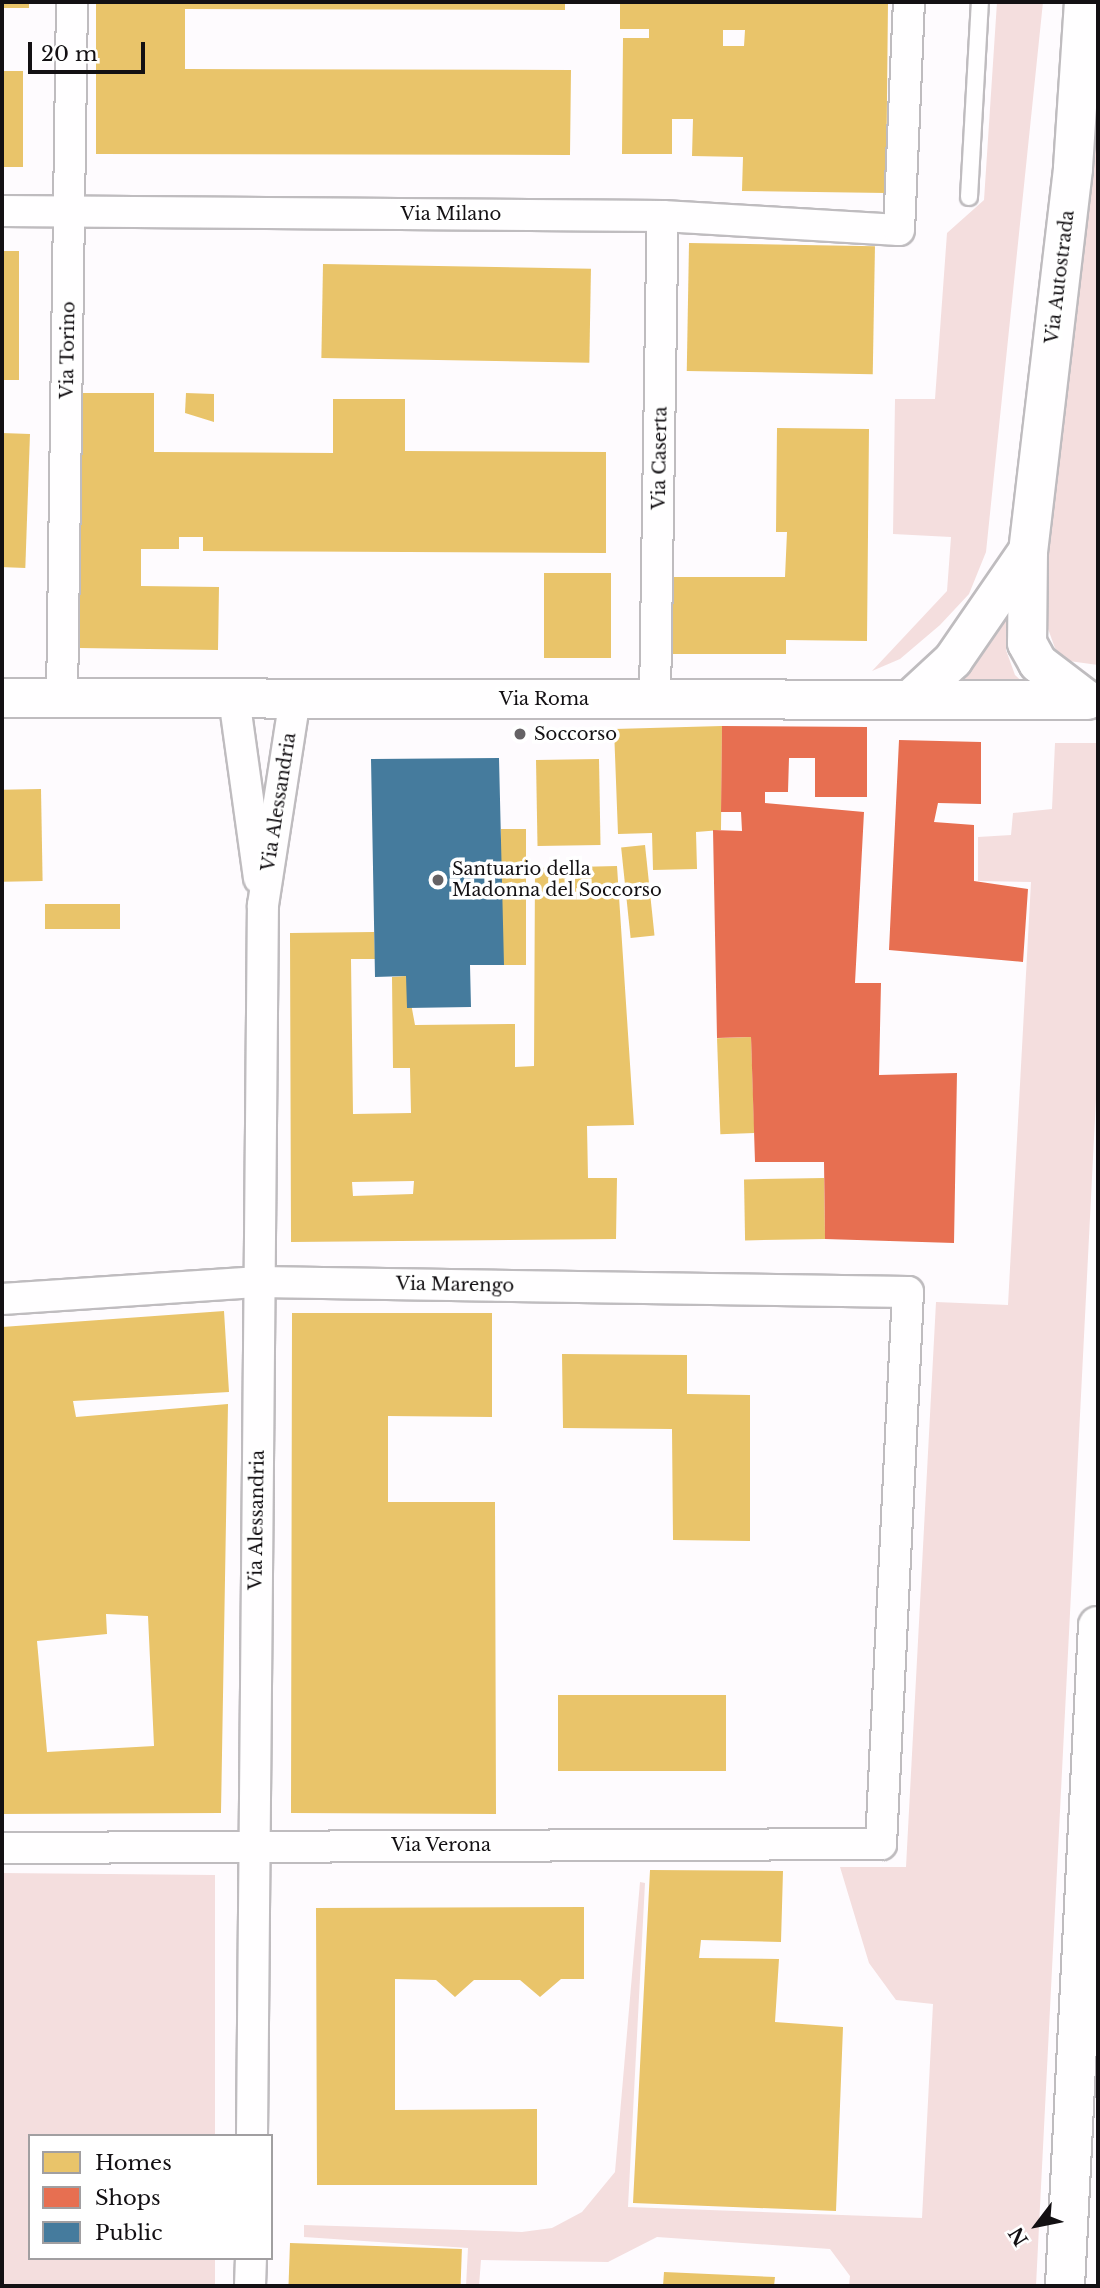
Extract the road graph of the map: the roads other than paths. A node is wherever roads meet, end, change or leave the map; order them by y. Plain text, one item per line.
1 (72, 2) edge
2 (909, 2) edge
3 (979, 2) edge
4 (1084, 2) edge
5 (969, 197) dead end
6 (2, 211) edge
7 (71, 212) junction
8 (663, 216) junction
9 (1028, 551) junction
10 (2, 698) edge
11 (62, 698) junction
12 (233, 698) junction
13 (295, 698) junction
14 (655, 699) junction
15 (910, 700) junction
16 (1087, 700) joint
17 (263, 905) junction
18 (259, 1282) junction
19 (2, 1299) edge
20 (1098, 1626) edge
21 (881, 1844) joint
22 (254, 1846) junction
23 (2, 1848) edge
24 (252, 2134) edge
25 (251, 2260) edge
26 (250, 2286) edge
27 (1065, 2286) edge

1 - 7 street, Via Torino
2 - 8 street, Via Milano
3 - 5 lane
4 - 9 main road, Via Autostrada
6 - 7 street, Via Milano
7 - 8 street, Via Milano
7 - 11 street, Via Torino
8 - 14 street, Via Caserta
9 - 15 main road, Via Autostrada
9 - 16 main road, Via Autostrada
10 - 11 main road, Via Roma
11 - 12 main road, Via Roma
12 - 13 main road, Via Roma
12 - 17 street, Via Alessandria
13 - 14 main road, Via Roma
13 - 17 street, Via Alessandria
14 - 15 main road, Via Roma
15 - 16 main road, Via Roma
17 - 18 street, Via Alessandria
18 - 19 street, Via Marengo
18 - 21 street, Via Marengo
18 - 22 street, Via Alessandria
20 - 27 main road
21 - 22 street, Via Verona
22 - 23 street, Via Verona
22 - 24 street, Via Alessandria
25 - 26 street

